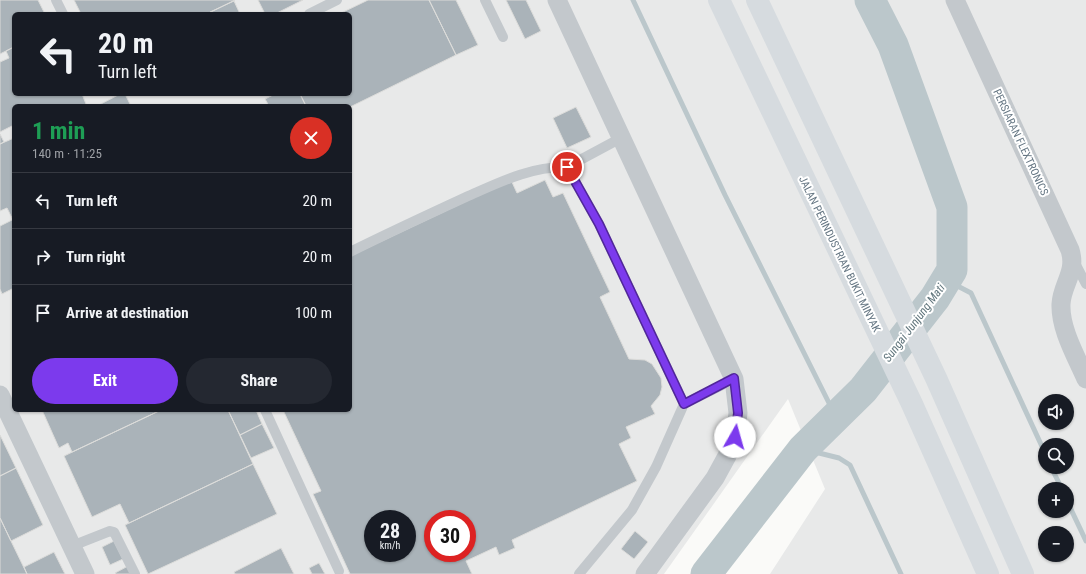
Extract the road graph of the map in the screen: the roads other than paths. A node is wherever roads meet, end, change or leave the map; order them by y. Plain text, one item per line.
1 (56, 0) edge
2 (336, 0) edge
3 (485, 0) edge
4 (557, 0) edge
5 (719, 0) edge
6 (757, 0) edge
7 (955, 0) edge
8 (62, 12) edge
9 (313, 12) edge
10 (503, 37) dead end
11 (621, 138) junction
12 (567, 167) junction
13 (352, 251) edge
14 (1074, 261) junction
15 (1086, 284) edge
16 (734, 378) junction
17 (1086, 379) edge
18 (0, 395) edge
19 (684, 404) junction
20 (266, 412) edge
21 (72, 546) junction
22 (338, 572) dead end
23 (85, 574) edge
24 (135, 574) edge
25 (579, 574) edge
26 (645, 574) edge
27 (988, 574) edge
28 (1023, 574) edge

1 - 8 lane
2 - 9 lane
3 - 10 lane
4 - 11 street
5 - 27 main road, JALAN PERINDUSTRIAN BUKIT MINYAK
6 - 28 main road
7 - 14 street, PERSIARAN FLEXTRONICS
11 - 12 lane
11 - 16 street
12 - 13 lane
12 - 19 lane
14 - 15 lane, PERSIARAN FLEXTRONICS
14 - 17 street
16 - 19 lane
16 - 26 street
18 - 21 street
19 - 25 lane
20 - 22 lane
21 - 23 street
21 - 24 lane

